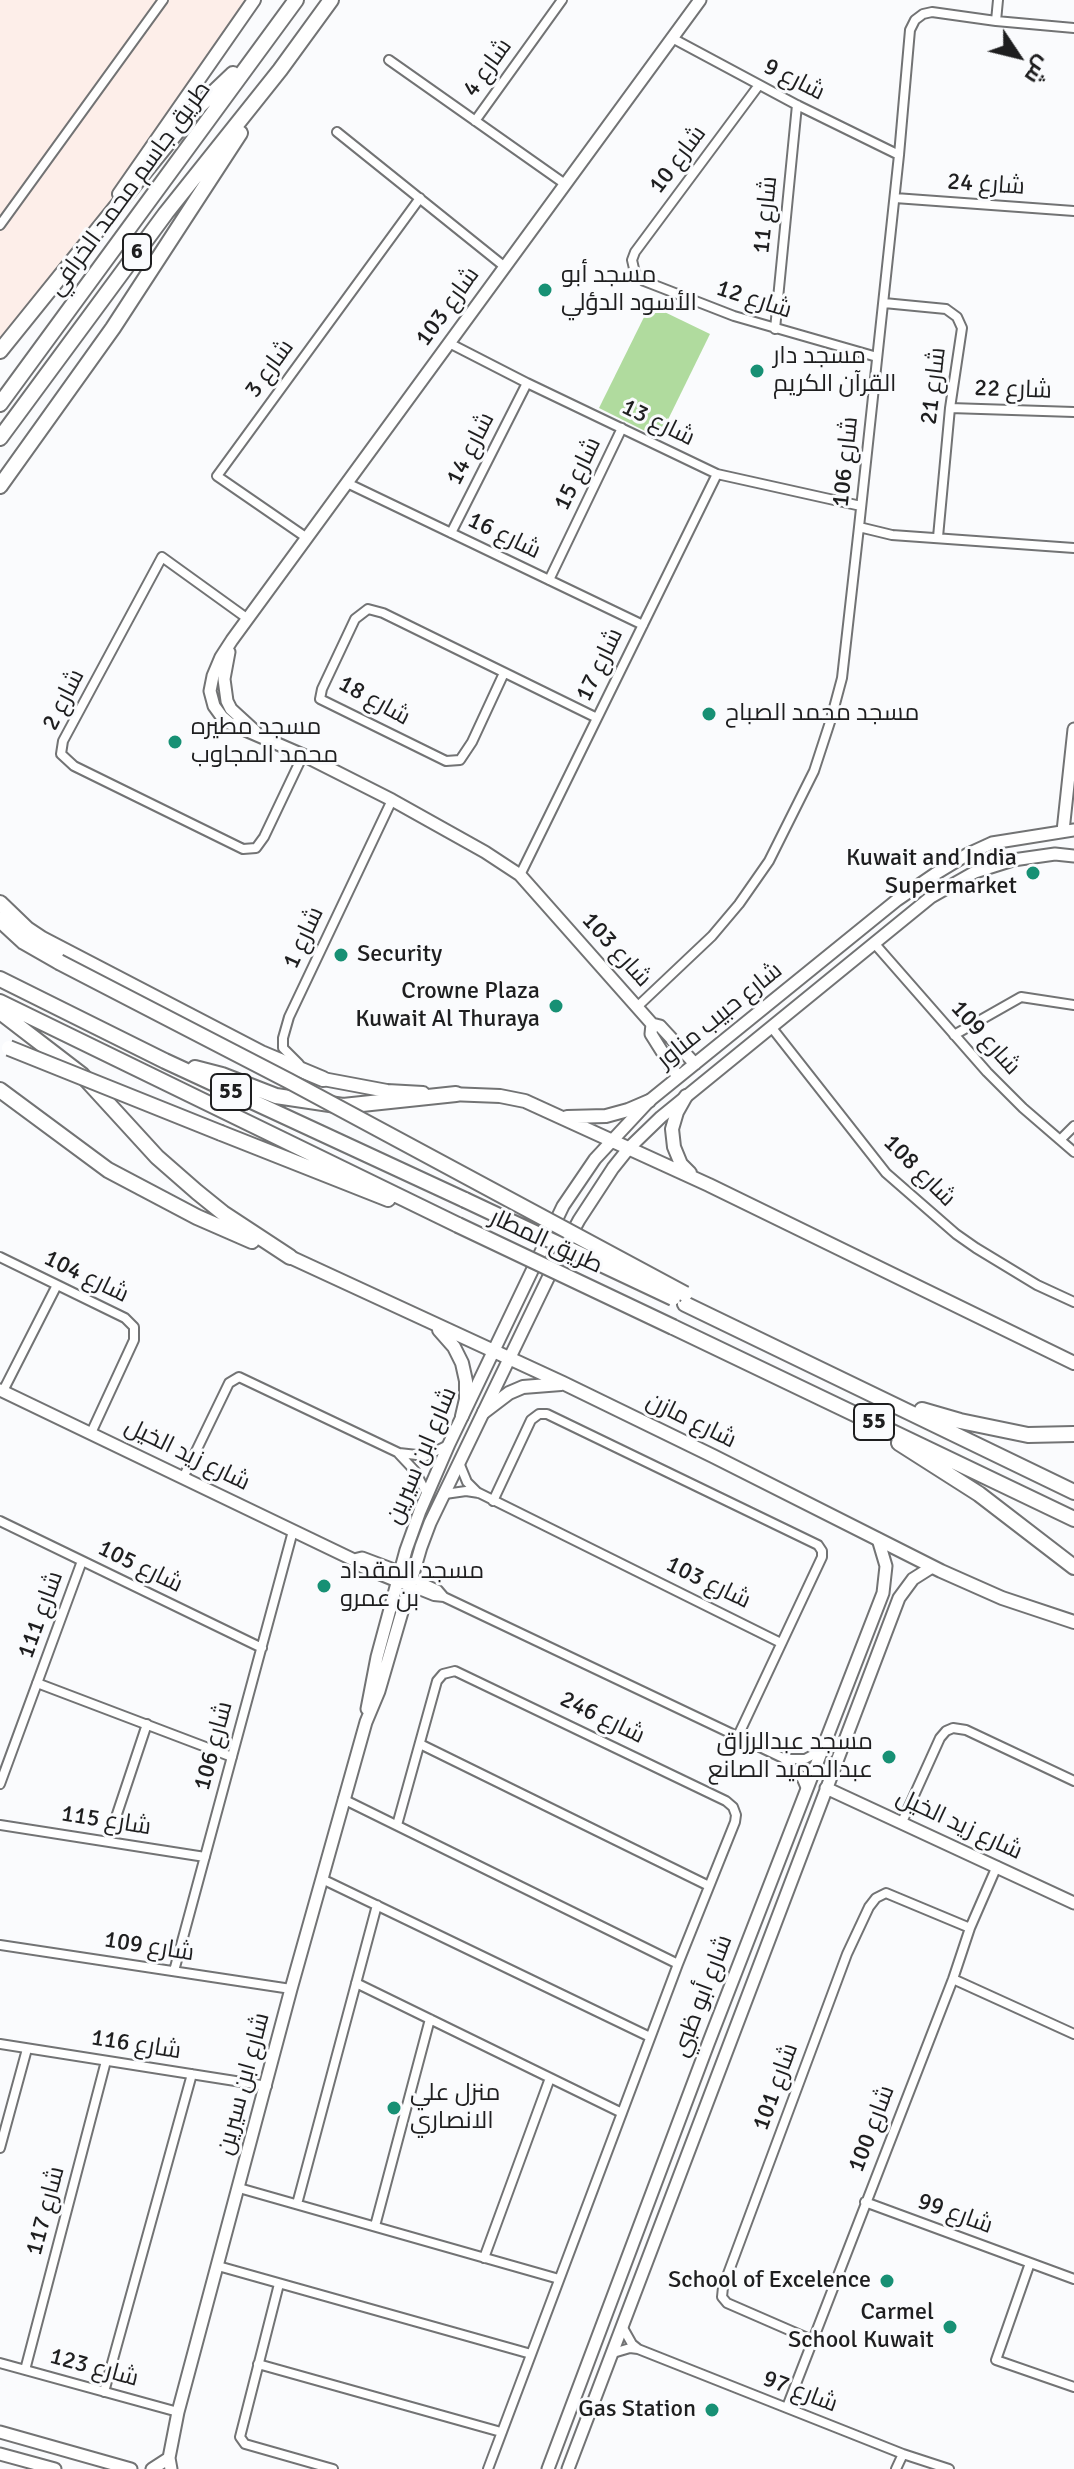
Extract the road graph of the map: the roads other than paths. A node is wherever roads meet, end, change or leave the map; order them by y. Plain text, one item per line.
1 (163, 0) edge
2 (254, 0) edge
3 (296, 0) edge
4 (331, 0) edge
5 (562, 0) edge
6 (700, 0) edge
7 (998, 0) edge
8 (996, 21) junction
9 (1074, 28) edge
10 (672, 38) junction
11 (260, 49) junction
12 (389, 60) dead end
13 (280, 70) junction
14 (759, 85) junction
15 (797, 105) junction
16 (475, 121) junction
17 (337, 132) dead end
18 (899, 155) junction
19 (565, 184) junction
20 (420, 198) junction
21 (895, 198) junction
22 (1074, 211) edge
23 (0, 225) edge
24 (74, 259) junction
25 (632, 260) joint
26 (505, 267) junction
27 (884, 303) junction
28 (775, 329) junction
29 (449, 343) junction
30 (1, 350) edge
31 (877, 357) junction
32 (527, 383) junction
33 (0, 404) edge
34 (950, 408) junction
35 (1074, 412) edge
36 (622, 428) junction
37 (0, 438) edge
38 (33, 442) junction
39 (717, 474) junction
40 (347, 483) junction
41 (0, 486) edge
42 (0, 500) edge
43 (861, 506) junction
44 (859, 527) junction
45 (451, 533) junction
46 (938, 537) junction
47 (307, 538) junction
48 (1074, 548) edge
49 (549, 580) junction
50 (248, 619) junction
51 (643, 625) junction
52 (504, 673) junction
53 (597, 718) junction
54 (1074, 729) edge
55 (303, 755) junction
56 (392, 800) junction
57 (1069, 830) edge
58 (1074, 856) edge
59 (520, 875) junction
60 (0, 903) edge
61 (0, 920) edge
62 (874, 943) junction
63 (821, 963) junction
64 (803, 978) junction
65 (0, 979) edge
66 (832, 979) junction
67 (816, 992) junction
68 (0, 1002) edge
69 (1074, 1005) edge
70 (638, 1006) junction
71 (0, 1012) edge
72 (652, 1024) junction
73 (772, 1028) junction
74 (954, 1035) junction
75 (4, 1046) edge
76 (165, 1061) junction
77 (695, 1064) junction
78 (678, 1077) junction
79 (323, 1079) junction
80 (0, 1090) edge
81 (456, 1094) junction
82 (686, 1096) junction
83 (649, 1101) junction
84 (560, 1117) junction
85 (1074, 1126) edge
86 (611, 1139) junction
87 (1060, 1140) junction
88 (629, 1148) junction
89 (1074, 1152) edge
90 (709, 1185) junction
91 (456, 1224) junction
92 (0, 1257) edge
93 (290, 1257) junction
94 (57, 1285) junction
95 (685, 1299) junction
96 (1074, 1302) edge
97 (422, 1320) junction
98 (493, 1351) junction
99 (510, 1358) junction
100 (1074, 1363) edge
101 (563, 1383) junction
102 (1, 1390) edge
103 (879, 1397) junction
104 (841, 1406) junction
105 (484, 1412) junction
106 (462, 1416) junction
107 (91, 1433) junction
108 (1074, 1434) edge
109 (449, 1444) junction
110 (404, 1455) junction
111 (460, 1465) junction
112 (183, 1478) junction
113 (1074, 1492) edge
114 (479, 1493) junction
115 (427, 1494) junction
116 (445, 1494) junction
117 (493, 1501) junction
118 (1074, 1519) edge
119 (0, 1521) edge
120 (293, 1531) junction
121 (878, 1539) junction
122 (82, 1561) junction
123 (932, 1567) junction
124 (1074, 1567) edge
125 (398, 1577) junction
126 (411, 1582) junction
127 (1074, 1622) edge
128 (781, 1643) junction
129 (262, 1648) junction
130 (37, 1683) junction
131 (844, 1688) junction
132 (862, 1692) junction
133 (366, 1722) junction
134 (147, 1724) junction
135 (737, 1738) junction
136 (420, 1744) junction
137 (822, 1750) junction
138 (232, 1757) junction
139 (785, 1759) junction
140 (1074, 1781) edge
141 (0, 1784) edge
142 (826, 1788) junction
143 (807, 1792) junction
144 (343, 1799) junction
145 (902, 1822) junction
146 (0, 1825) edge
147 (397, 1825) junction
148 (108, 1841) junction
149 (205, 1857) junction
150 (997, 1866) junction
151 (322, 1879) junction
152 (709, 1886) junction
153 (1074, 1903) edge
154 (377, 1905) junction
155 (970, 1928) junction
156 (0, 1945) edge
157 (678, 1964) junction
158 (174, 1971) junction
159 (953, 1979) junction
160 (356, 1983) junction
161 (291, 1989) junction
162 (430, 2019) junction
163 (1074, 2034) edge
164 (650, 2037) junction
165 (0, 2044) edge
166 (708, 2044) junction
167 (27, 2049) junction
168 (727, 2050) junction
169 (106, 2061) junction
170 (699, 2067) junction
171 (718, 2073) junction
172 (192, 2074) junction
173 (550, 2078) junction
174 (267, 2086) junction
175 (622, 2113) junction
176 (0, 2148) edge
177 (239, 2188) junction
178 (865, 2202) junction
179 (297, 2204) junction
180 (375, 2226) junction
181 (484, 2258) junction
182 (1030, 2263) junction
183 (218, 2266) junction
184 (559, 2279) junction
185 (1074, 2279) edge
186 (279, 2284) junction
187 (623, 2328) junction
188 (812, 2340) junction
189 (638, 2349) junction
190 (613, 2353) junction
191 (531, 2354) junction
192 (0, 2363) edge
193 (258, 2364) junction
194 (25, 2370) junction
195 (1074, 2387) edge
196 (104, 2392) junction
197 (787, 2407) junction
198 (178, 2412) junction
199 (0, 2432) edge
200 (501, 2432) junction
201 (0, 2454) edge
202 (903, 2454) junction
203 (170, 2463) edge
204 (55, 2469) edge
205 (131, 2469) edge
206 (152, 2469) edge
207 (333, 2469) edge
208 (488, 2469) edge
209 (548, 2469) edge
210 (568, 2469) edge
211 (896, 2469) edge
212 (949, 2469) edge

1 - 23 street
2 - 24 main road
3 - 11 highway, طريق جاسم محمد الخرافي / 6
4 - 13 highway, طريق جاسم محمد الخرافي / 6
5 - 16 street, شارع 4
6 - 10 street, شارع 103
7 - 8 street
8 - 9 street, شارع 106
8 - 18 street, شارع 106
10 - 14 street, شارع 9
10 - 19 street, شارع 103
11 - 24 highway
11 - 33 highway, طريق جاسم محمد الخرافي / 6
12 - 16 street, شارع 4
13 - 37 highway, طريق جاسم محمد الخرافي / 6
13 - 38 highway
14 - 15 street, شارع 9
14 - 25 street, شارع 10
15 - 18 street, شارع 9
15 - 28 street, شارع 11
16 - 19 street, شارع 4
17 - 20 street
18 - 21 street, شارع 106
19 - 26 street, شارع 103
20 - 26 street
20 - 47 street, شارع 3
21 - 22 street, شارع 24
21 - 27 street, شارع 106
24 - 30 highway
25 - 28 street, شارع 12
26 - 29 street, شارع 103
27 - 31 street, شارع 106
27 - 34 street, شارع 21
28 - 31 street, شارع 12
29 - 32 street, شارع 13
29 - 40 street, شارع 103
31 - 43 street, شارع 106
32 - 36 street, شارع 13
32 - 45 street, شارع 14
34 - 35 street, شارع 22
34 - 46 street, شارع 21
36 - 39 street, شارع 13
36 - 49 street, شارع 15
38 - 41 highway
38 - 42 highway
39 - 43 street, شارع 13
39 - 51 street, شارع 17
40 - 45 street, شارع 16
40 - 47 street, شارع 103
43 - 44 street, شارع 106
44 - 46 street
44 - 70 street, شارع 106
45 - 49 street, شارع 16
46 - 48 street
47 - 50 street, شارع 103
49 - 51 street, شارع 16
50 - 55 street, شارع 103
50 - 55 street, شارع 2
51 - 53 street, شارع 17
52 - 52 street, شارع 18
52 - 53 street, شارع 18
53 - 59 street, شارع 17
54 - 57 street
55 - 56 street, شارع 103
56 - 59 street, شارع 103
56 - 79 street, شارع 1
57 - 63 street, شارع حبيب مناور
58 - 62 street, شارع حبيب مناور
59 - 70 street, شارع 103
60 - 79 highway
61 - 95 highway, bridge
62 - 66 street, شارع حبيب مناور
62 - 74 street, شارع 109
63 - 64 street, شارع حبيب مناور
63 - 66 street
64 - 67 street
64 - 77 street, شارع حبيب مناور
65 - 76 highway, طريق المطار / 55
66 - 67 street, شارع حبيب مناور
67 - 73 street, شارع حبيب مناور
68 - 91 highway, طريق المطار / 55
69 - 74 street
70 - 72 street, شارع 103
71 - 93 highway
72 - 77 street, شارع 103
72 - 78 street, شارع 103
73 - 82 street, شارع حبيب مناور
73 - 96 street, شارع 108
74 - 87 street, شارع 109
75 - 91 highway, bridge
76 - 81 highway
76 - 95 highway, طريق المطار / 55, bridge
77 - 78 street, شارع حبيب مناور
78 - 83 street, شارع حبيب مناور
79 - 81 main road
80 - 93 highway
81 - 84 main road
82 - 88 street, شارع حبيب مناور
82 - 90 main road
83 - 84 main road
83 - 86 street, شارع حبيب مناور
84 - 86 main road
85 - 87 street
86 - 88 main road
86 - 98 street, شارع حبيب مناور
87 - 89 street, شارع 109
88 - 90 main road
88 - 99 street, شارع حبيب مناور
90 - 100 main road
91 - 104 highway, طريق المطار / 55, bridge
92 - 94 street, شارع 104
93 - 97 main road, شارع مازن
94 - 102 street
94 - 107 street, شارع 104
95 - 103 highway, طريق المطار / 55
97 - 98 main road, شارع مازن
97 - 106 main road
98 - 99 main road, شارع مازن
98 - 106 street, شارع ابن سيرين
99 - 101 main road, شارع مازن
99 - 105 street, شارع ابن سيرين
101 - 105 main road
101 - 121 main road, شارع مازن
102 - 107 street, شارع زيد الخيل
103 - 108 highway
103 - 113 highway, طريق المطار / 55
104 - 118 highway, طريق المطار / 55
104 - 124 highway
105 - 111 street, شارع ابن سيرين
106 - 109 street, شارع ابن سيرين
107 - 112 street, شارع زيد الخيل
109 - 110 street
109 - 115 street, شارع ابن سيرين
110 - 112 street
110 - 115 street
111 - 114 street, شارع 103
111 - 116 street, شارع ابن سيرين
112 - 120 street, شارع زيد الخيل
114 - 116 street
114 - 117 street, شارع 103
115 - 125 street, شارع ابن سيرين
116 - 126 street, شارع ابن سيرين
117 - 128 street, شارع 103
117 - 128 street
119 - 122 street, شارع 105
120 - 125 street, شارع زيد الخيل
120 - 129 street, شارع 106
121 - 123 main road, شارع مازن
121 - 131 street, شارع أبو ظبي
122 - 129 street, شارع 105
122 - 130 street, شارع 111
123 - 127 main road, شارع مازن
123 - 132 street, شارع أبو ظبي
125 - 126 street, شارع زيد الخيل
125 - 133 street, شارع ابن سيرين
126 - 133 street, شارع ابن سيرين
126 - 135 street, شارع زيد الخيل
128 - 135 street
129 - 138 street, شارع 106
130 - 134 street, شارع 111
130 - 141 street, شارع 111
131 - 132 street
131 - 137 street, شارع أبو ظبي
132 - 142 street, شارع أبو ظبي
133 - 144 street, شارع ابن سيرين
134 - 138 street, شارع 111
134 - 148 street
135 - 139 street, شارع زيد الخيل
136 - 147 street
136 - 152 street
136 - 152 street, شارع 246
137 - 139 street
137 - 143 street, شارع أبو ظبي
138 - 149 street, شارع 106
139 - 143 street
140 - 145 street
142 - 145 street, شارع زيد الخيل
142 - 168 street, شارع أبو ظبي
143 - 166 street, شارع أبو ظبي
144 - 147 street
144 - 151 street, شارع ابن سيرين
145 - 150 street, شارع زيد الخيل
146 - 148 street, شارع 115
147 - 157 street
148 - 149 street, شارع 115
149 - 158 street, شارع 106
150 - 153 street, شارع زيد الخيل
150 - 155 street, شارع 100
151 - 154 street
151 - 161 street, شارع ابن سيرين
152 - 157 street
154 - 160 street
154 - 164 street
155 - 159 street, شارع 100
155 - 188 street, شارع 101
156 - 158 street, شارع 109
157 - 164 street
158 - 161 street, شارع 109
159 - 163 street
159 - 178 street, شارع 100
160 - 162 street
160 - 179 street
161 - 174 street, شارع ابن سيرين
162 - 173 street
162 - 180 street
164 - 175 street
165 - 167 street, شارع 116
166 - 168 street
166 - 170 street, شارع أبو ظبي
167 - 169 street, شارع 116
167 - 176 street
168 - 171 street, شارع أبو ظبي
169 - 172 street, شارع 116
169 - 194 street, شارع 117
170 - 171 street
170 - 209 street, شارع أبو ظبي
171 - 187 street, شارع أبو ظبي
172 - 174 street, شارع 116
172 - 196 street
173 - 175 street
173 - 181 street
174 - 177 street, شارع ابن سيرين
175 - 184 street
177 - 179 street
177 - 183 street, شارع ابن سيرين
178 - 182 street, شارع 99
178 - 188 street, شارع 100
179 - 180 street
180 - 181 street
181 - 184 street
182 - 185 street, شارع 99
182 - 195 street
183 - 186 street
183 - 198 street, شارع ابن سيرين
184 - 191 street
186 - 191 street
186 - 193 street
187 - 189 street
187 - 190 street, شارع أبو ظبي
188 - 197 street, شارع 100
189 - 190 street
189 - 197 street, شارع 97
190 - 210 street, شارع أبو ظبي
191 - 200 street
192 - 194 street, شارع 123
193 - 200 street
193 - 207 street
194 - 196 street, شارع 123
196 - 198 street, شارع 123
197 - 202 street, شارع 97
198 - 203 street, شارع ابن سيرين
199 - 205 street
200 - 208 street
201 - 204 street
202 - 211 street
202 - 212 street, شارع 97
203 - 206 street, شارع ابن سيرين

